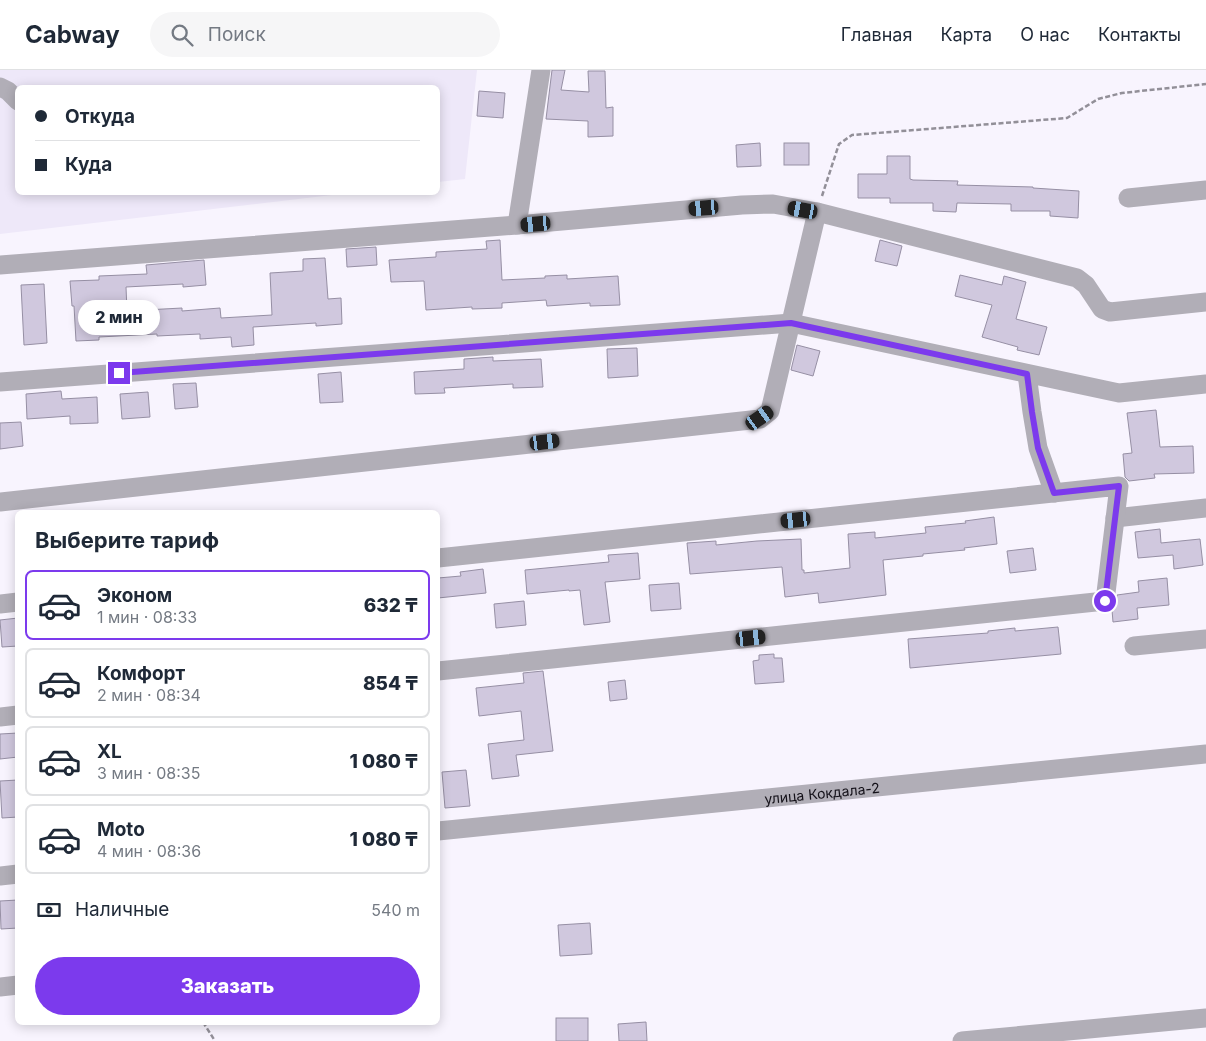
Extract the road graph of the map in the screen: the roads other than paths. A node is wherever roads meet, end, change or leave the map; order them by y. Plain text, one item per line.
1 (541, 70) edge
2 (0, 87) edge
3 (15, 98) edge
4 (1206, 190) edge
5 (1128, 198) dead end
6 (817, 212) junction
7 (517, 226) junction
8 (0, 265) edge
9 (1206, 302) edge
10 (791, 323) junction
11 (1027, 374) junction
12 (0, 382) edge
13 (1206, 384) edge
14 (1054, 493) junction
15 (0, 502) edge
16 (1206, 508) edge
17 (1115, 518) junction
18 (440, 558) edge
19 (15, 602) edge
20 (0, 604) edge
21 (1206, 639) edge
22 (1134, 646) dead end
23 (440, 671) edge
24 (15, 715) edge
25 (0, 717) edge
26 (1206, 754) edge
27 (440, 831) edge
28 (15, 874) edge
29 (0, 876) edge
30 (15, 985) edge
31 (0, 987) edge
32 (1206, 1018) edge
33 (962, 1041) edge

1 - 7 street
2 - 3 street
4 - 5 street
6 - 7 street
6 - 9 street
6 - 10 street
7 - 8 street
10 - 11 street
10 - 12 street
10 - 15 street
11 - 13 street
11 - 14 street
14 - 17 street
14 - 18 street
16 - 17 street
17 - 23 street
19 - 20 street
21 - 22 street
24 - 25 street
26 - 27 street, улица Кокдала-2
28 - 29 street
30 - 31 street
32 - 33 street

